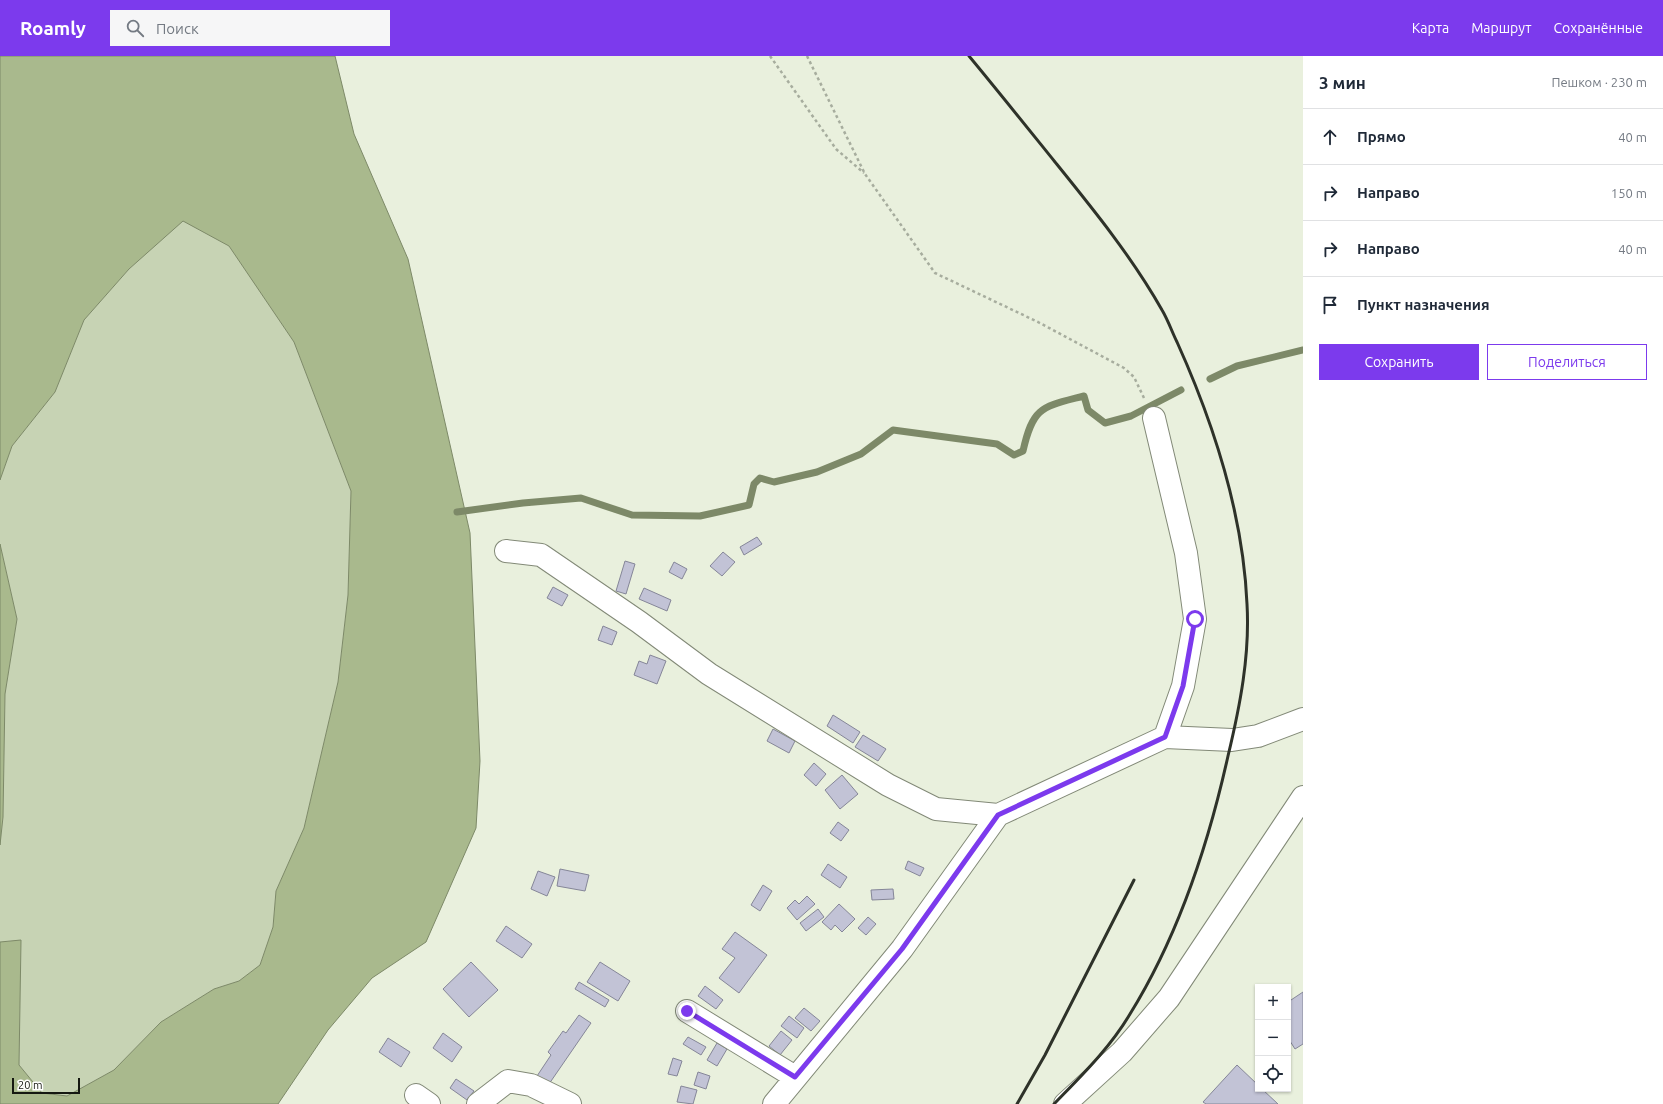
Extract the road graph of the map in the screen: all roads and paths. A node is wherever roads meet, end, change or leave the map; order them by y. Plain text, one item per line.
1 (770, 56) edge
2 (807, 56) edge
3 (865, 174) junction
4 (1154, 418) joint
5 (506, 551) dead end
6 (1303, 719) edge
7 (1165, 737) junction
8 (1303, 797) edge
9 (998, 815) junction
10 (687, 1011) dead end
11 (795, 1077) junction
12 (478, 1104) edge
13 (570, 1104) edge
14 (774, 1104) edge
15 (1065, 1104) edge

1 - 3 path
2 - 3 path
3 - 4 path
4 - 7 street
5 - 9 street
6 - 7 street
7 - 9 street
8 - 15 street
9 - 11 street
10 - 11 street
11 - 14 street
12 - 13 street

